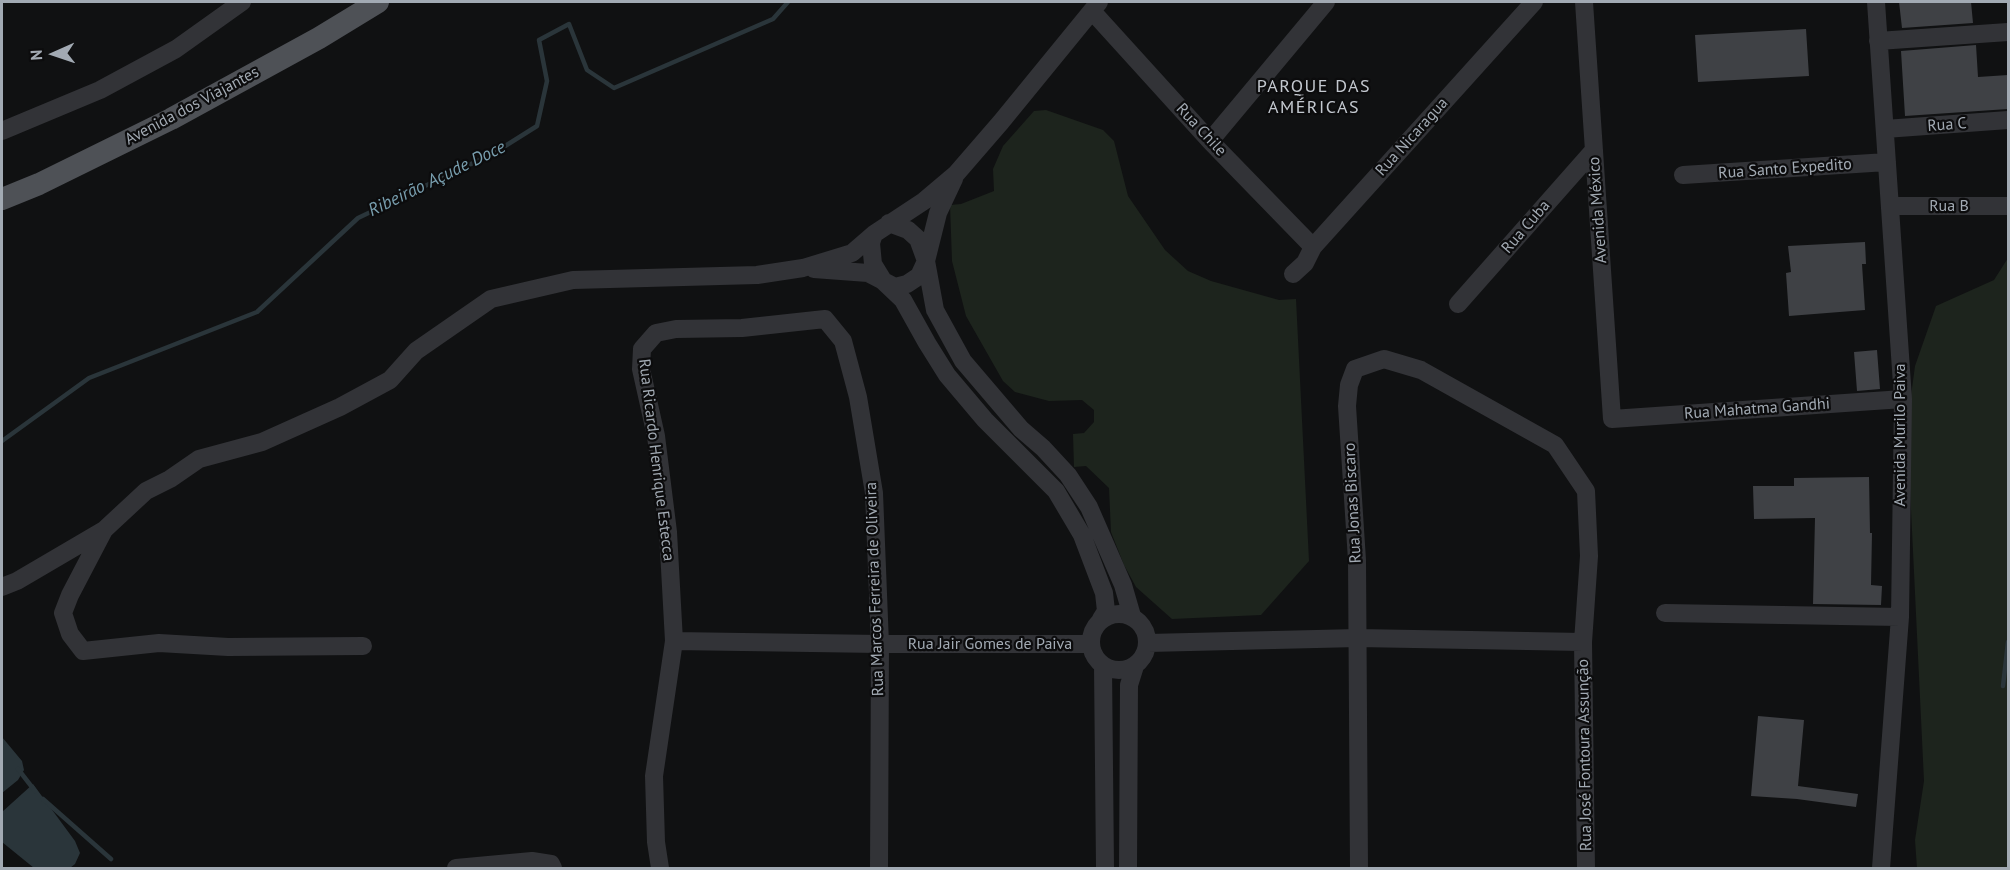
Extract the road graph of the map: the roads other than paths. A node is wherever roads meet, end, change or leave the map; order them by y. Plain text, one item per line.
1 (243, 2) edge
2 (378, 2) edge
3 (1326, 2) edge
4 (1534, 2) edge
5 (1584, 2) edge
6 (1876, 2) edge
7 (1095, 6) edge
8 (2008, 32) edge
9 (1878, 41) junction
10 (2008, 120) edge
11 (1885, 129) junction
12 (2, 132) edge
13 (1210, 141) junction
14 (1594, 150) junction
15 (1887, 162) junction
16 (956, 174) junction
17 (1683, 176) dead end
18 (2, 199) edge
19 (1890, 206) junction
20 (2008, 206) edge
21 (889, 223) junction
22 (874, 234) junction
23 (1313, 248) junction
24 (926, 261) junction
25 (803, 268) junction
26 (1293, 274) dead end
27 (884, 282) junction
28 (1458, 304) dead end
29 (825, 319) joint
30 (1903, 399) junction
31 (1612, 419) joint
32 (104, 530) junction
33 (2, 586) edge
34 (1665, 613) dead end
35 (1132, 616) junction
36 (1899, 617) junction
37 (1101, 619) junction
38 (1358, 639) junction
39 (674, 641) junction
40 (1583, 642) junction
41 (1148, 643) junction
42 (880, 644) junction
43 (1090, 644) junction
44 (363, 646) dead end
45 (1103, 666) junction
46 (1135, 666) junction
47 (456, 868) edge
48 (553, 868) edge
49 (660, 868) edge
50 (879, 868) edge
51 (1105, 868) edge
52 (1128, 868) edge
53 (1359, 868) edge
54 (1586, 868) edge
55 (1881, 868) edge

1 - 12 street
2 - 18 main road, Avenida dos Viajantes
3 - 13 street
4 - 23 street, Rua Nicaragua
5 - 14 street, Avenida México
6 - 9 street, Avenida Murilo Paiva
7 - 13 street, Rua Chile
7 - 16 street
8 - 9 street
9 - 11 street, Avenida Murilo Paiva
10 - 11 street, Rua C
11 - 15 street, Avenida Murilo Paiva
13 - 23 street, Rua Chile
14 - 28 street, Rua Cuba
14 - 31 street, Avenida México
15 - 17 street, Rua Santo Expedito
15 - 19 street, Avenida Murilo Paiva
16 - 21 street
16 - 24 street
19 - 20 street, Rua B
19 - 30 street, Avenida Murilo Paiva
21 - 22 street
21 - 24 street
22 - 25 street
22 - 27 street
23 - 26 street, Rua Nicaragua
24 - 27 street
24 - 35 street
25 - 27 street
25 - 32 street
27 - 37 street
29 - 39 street, Rua Ricardo Henrique Estecca
29 - 42 street, Rua Marcos Ferreira de Oliveira
30 - 31 street, Rua Mahatma Gandhi
30 - 36 street, Avenida Murilo Paiva
32 - 33 street
32 - 44 street
34 - 36 street
35 - 37 street
35 - 41 street
36 - 55 street, Avenida Murilo Paiva
37 - 43 street
38 - 40 street
38 - 40 street, Rua Jonas Biscaro
38 - 41 street
38 - 53 street, Rua Jonas Biscaro
39 - 42 street, Rua Jair Gomes de Paiva
39 - 49 street, Rua Ricardo Henrique Estecca
40 - 54 street, Rua José Fontoura Assunção
41 - 46 street
42 - 43 street, Rua Jair Gomes de Paiva
42 - 50 street, Rua Marcos Ferreira de Oliveira
43 - 45 street
45 - 46 street
45 - 51 street
46 - 52 street
47 - 48 street

